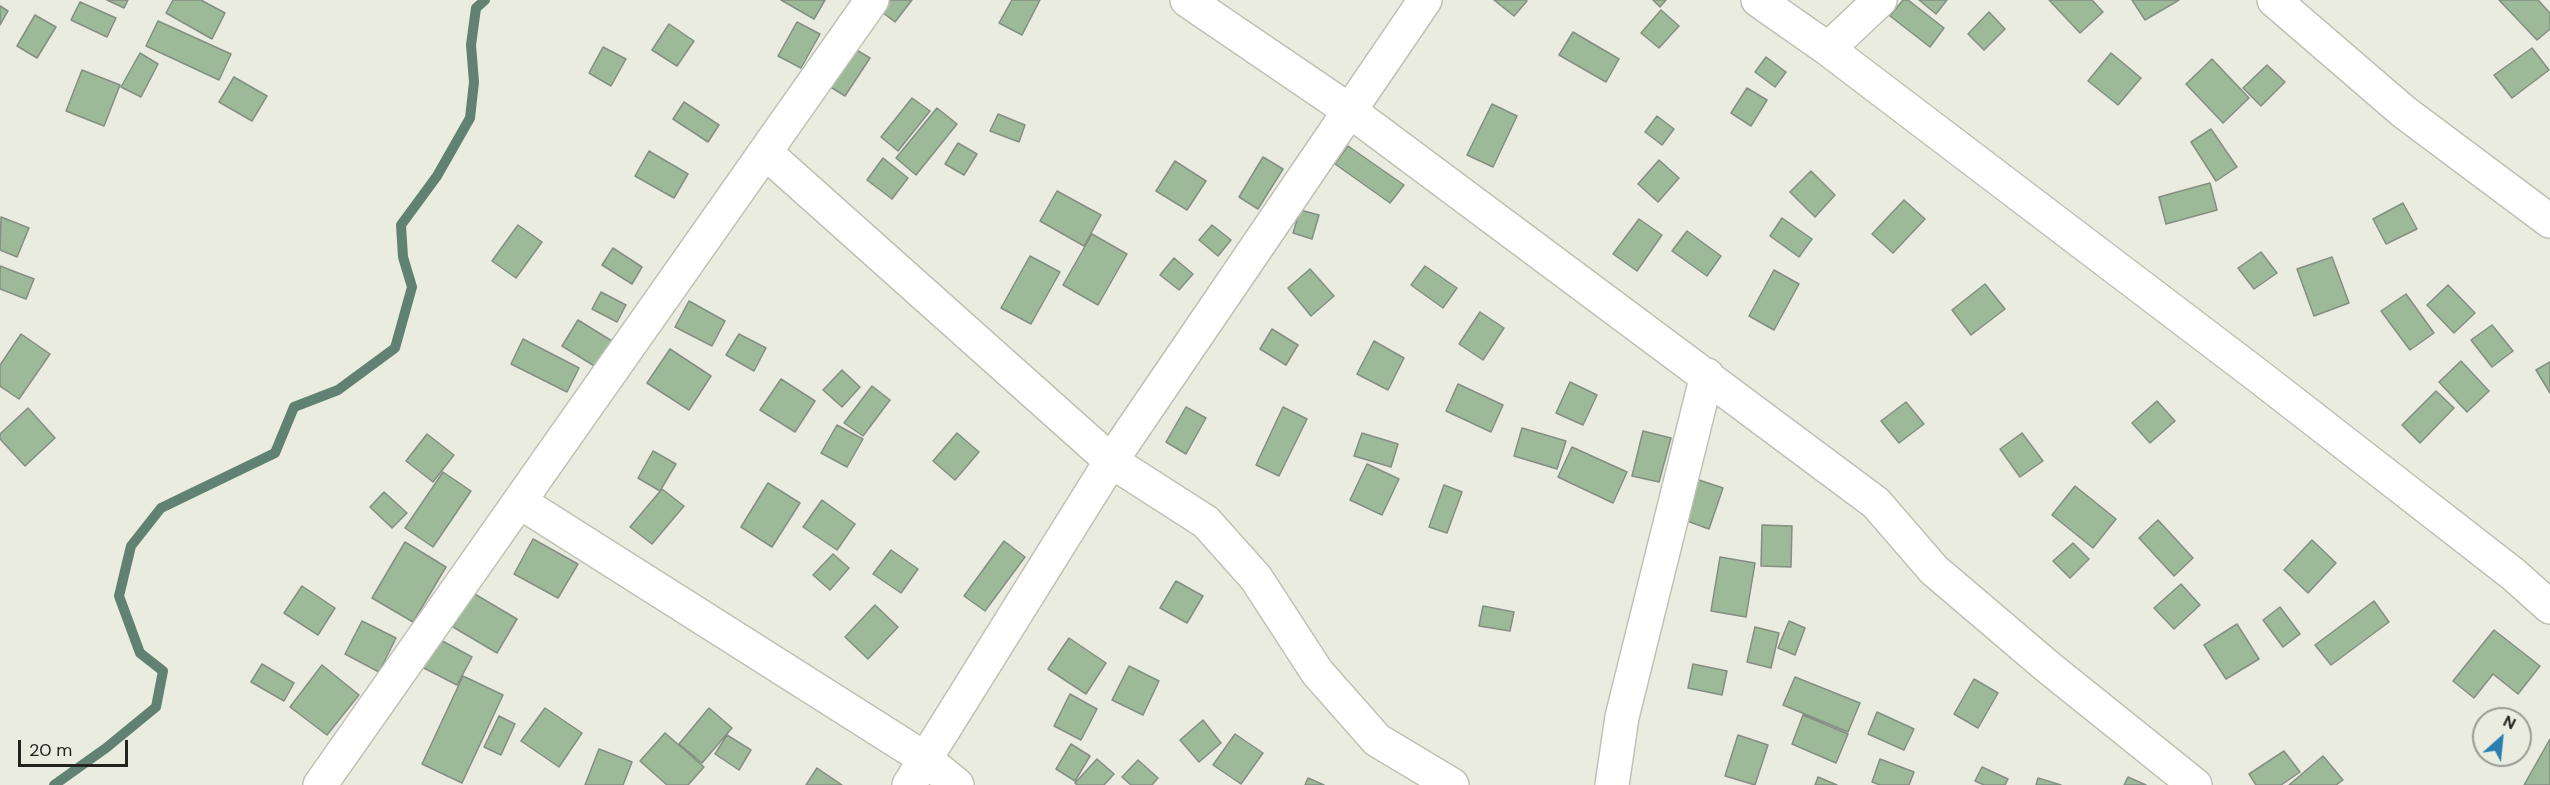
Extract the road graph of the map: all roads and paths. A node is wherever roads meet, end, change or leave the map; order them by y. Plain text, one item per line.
1 (872, 0) edge
2 (1187, 0) edge
3 (1425, 0) edge
4 (1758, 0) edge
5 (1880, 0) edge
6 (2274, 0) edge
7 (1828, 49) junction
8 (1350, 111) junction
9 (765, 152) junction
10 (2550, 221) edge
11 (1707, 375) junction
12 (1112, 461) junction
13 (520, 502) junction
14 (2550, 607) edge
15 (916, 771) edge
16 (320, 785) edge
17 (957, 785) edge
18 (1452, 785) edge
19 (1612, 785) edge
20 (2195, 785) edge

1 - 9 street
2 - 8 street
3 - 8 street
4 - 7 street
5 - 7 street
6 - 10 street
7 - 14 street
8 - 11 street
8 - 12 street
9 - 12 street
9 - 13 street
11 - 19 street
11 - 20 street
12 - 15 street
12 - 18 street
13 - 15 street
13 - 16 street
15 - 17 street

